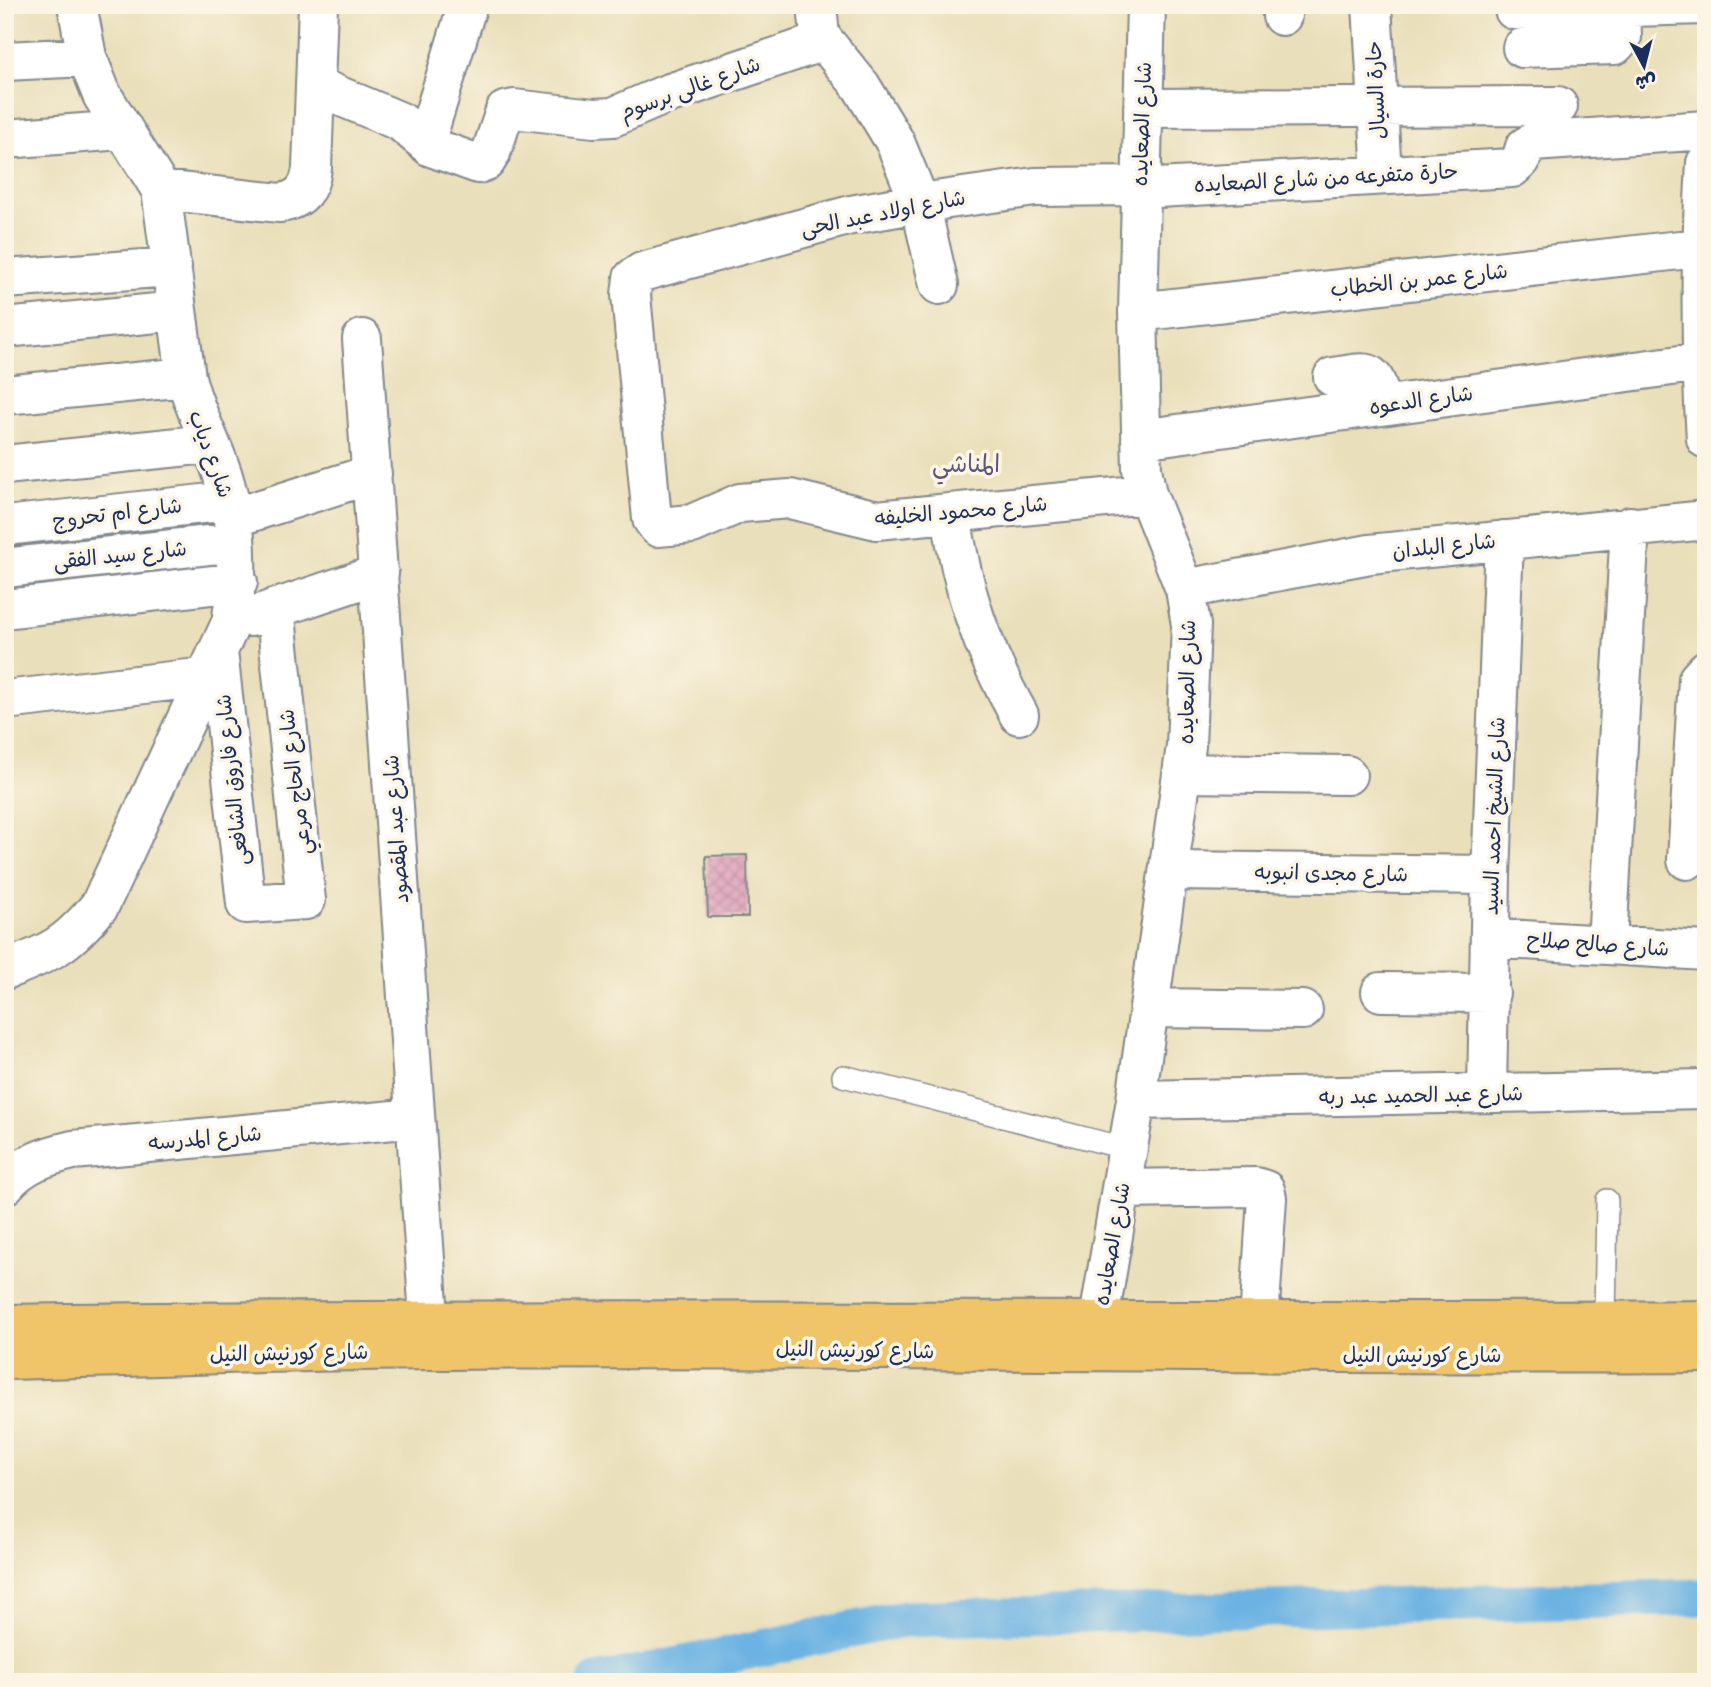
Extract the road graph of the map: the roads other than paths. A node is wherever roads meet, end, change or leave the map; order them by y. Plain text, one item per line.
1 (77, 5) edge
2 (317, 5) edge
3 (1146, 5) edge
4 (1372, 5) edge
5 (1706, 5) edge
6 (467, 7) dead end
7 (1621, 8) junction
8 (1514, 10) dead end
9 (818, 21) edge
10 (1522, 48) dead end
11 (88, 57) junction
12 (5, 61) edge
13 (316, 86) junction
14 (1376, 106) junction
15 (1558, 106) dead end
16 (1143, 108) junction
17 (122, 130) junction
18 (1706, 130) edge
19 (5, 139) edge
20 (426, 140) junction
21 (1706, 163) edge
22 (1382, 175) junction
23 (1140, 187) junction
24 (161, 190) junction
25 (920, 203) junction
26 (1703, 248) edge
27 (172, 267) junction
28 (634, 278) joint
29 (5, 279) edge
30 (939, 285) dead end
31 (177, 312) junction
32 (1139, 312) junction
33 (5, 328) edge
34 (362, 339) dead end
35 (1703, 355) edge
36 (186, 377) junction
37 (1333, 377) dead end
38 (5, 395) edge
39 (1381, 405) junction
40 (1141, 439) junction
41 (1706, 439) edge
42 (208, 443) junction
43 (5, 466) edge
44 (372, 474) junction
45 (1147, 494) junction
46 (951, 514) junction
47 (233, 520) junction
48 (1706, 520) edge
49 (5, 526) edge
50 (1630, 526) junction
51 (1504, 540) junction
52 (5, 568) edge
53 (379, 574) junction
54 (238, 582) junction
55 (1185, 589) junction
56 (275, 608) junction
57 (5, 609) edge
58 (218, 650) junction
59 (1706, 670) edge
60 (5, 700) edge
61 (1019, 715) dead end
62 (1183, 773) junction
63 (1347, 775) dead end
64 (1687, 860) dead end
65 (1171, 871) junction
66 (1491, 875) junction
67 (251, 906) joint
68 (1491, 938) junction
69 (1607, 944) junction
70 (1706, 951) edge
71 (5, 970) edge
72 (1381, 992) dead end
73 (1489, 993) junction
74 (1150, 1008) junction
75 (1303, 1010) dead end
76 (843, 1076) dead end
77 (1706, 1089) edge
78 (1487, 1093) junction
79 (1136, 1100) junction
80 (415, 1118) junction
81 (1128, 1149) junction
82 (5, 1185) edge
83 (1121, 1189) junction
84 (1607, 1200) dead end
85 (429, 1318) junction
86 (1098, 1320) junction
87 (1706, 1320) edge
88 (1605, 1321) junction
89 (1259, 1322) junction
90 (5, 1324) edge
91 (1009, 1336) junction
92 (1706, 1353) edge
93 (5, 1360) edge

1 - 11 street, شارع دياب
2 - 13 street
3 - 16 street, شارع الصعايده
4 - 14 street, حارة السيال
5 - 7 street
6 - 20 street
7 - 8 street
7 - 10 street
9 - 20 street, شارع غالى برسوم
9 - 25 street
11 - 12 street
11 - 17 street, شارع دياب
13 - 20 street, شارع غالى برسوم
13 - 24 street
14 - 15 street
14 - 16 street
14 - 22 street, حارة السيال
16 - 23 street, شارع الصعايده
17 - 19 street
17 - 24 street, شارع دياب
18 - 22 street, حارة متفرعه من شارع الصعايده
21 - 26 street
22 - 23 street, حارة متفرعه من شارع الصعايده
23 - 25 street, شارع اولاد عبد الحى
23 - 32 street, شارع الصعايده
24 - 27 street, شارع دياب
25 - 28 street, شارع اولاد عبد الحى
25 - 30 street
26 - 32 street, شارع عمر بن الخطاب
26 - 35 street
27 - 29 street
27 - 31 street, شارع دياب
28 - 46 street, شارع محمود الخليفه
31 - 33 street
31 - 36 street, شارع دياب
32 - 40 street, شارع الصعايده
34 - 44 street, شارع عبد المقصود
35 - 39 street, شارع الدعوه
35 - 41 street
36 - 38 street
36 - 42 street, شارع دياب
37 - 39 street
39 - 40 street, شارع الدعوه
40 - 45 street, شارع الصعايده
42 - 43 street
42 - 47 street, شارع دياب
44 - 47 street
44 - 53 street, شارع عبد المقصود
45 - 46 street, شارع محمود الخليفه
45 - 55 street, شارع الصعايده
46 - 61 street
47 - 49 street, شارع ام تحروج
47 - 52 street, شارع سيد الفقى
47 - 54 street, شارع دياب
48 - 50 street, شارع البلدان
50 - 51 street, شارع البلدان
50 - 69 street
51 - 55 street, شارع البلدان
51 - 66 street, شارع الشيخ احمد السيد
53 - 56 street
53 - 80 street, شارع عبد المقصود
54 - 57 street
54 - 58 street, شارع دياب
55 - 62 street, شارع الصعايده
56 - 58 street
56 - 67 street, شارع الحاج مرعي
58 - 60 street
58 - 67 street, شارع فاروق الشافعى
58 - 71 street, شارع دياب
59 - 64 street
62 - 63 street
62 - 65 street, شارع الصعايده
65 - 66 street, شارع مجدى انبوبه
65 - 74 street, شارع الصعايده
66 - 68 street, شارع الشيخ احمد السيد
68 - 69 street, شارع صالح صلاح
68 - 73 street, شارع الشيخ احمد السيد
69 - 70 street, شارع صالح صلاح
72 - 73 street
73 - 78 street, شارع الشيخ احمد السيد
74 - 75 street
74 - 79 street, شارع الصعايده
76 - 81 lane
77 - 78 street, شارع عبد الحميد عبد ربه
78 - 79 street, شارع عبد الحميد عبد ربه
79 - 81 street, شارع الصعايده
80 - 82 street, شارع المدرسه
80 - 85 street, شارع عبد المقصود
81 - 83 street, شارع الصعايده
83 - 86 street, شارع الصعايده
83 - 89 street
84 - 88 lane
85 - 90 main road, شارع كورنيش النيل
85 - 91 main road, شارع كورنيش النيل
86 - 89 main road, شارع كورنيش النيل
86 - 91 main road, شارع كورنيش النيل
87 - 88 main road, شارع كورنيش النيل
88 - 89 main road, شارع كورنيش النيل
91 - 92 main road, شارع كورنيش النيل
91 - 93 main road, شارع كورنيش النيل

